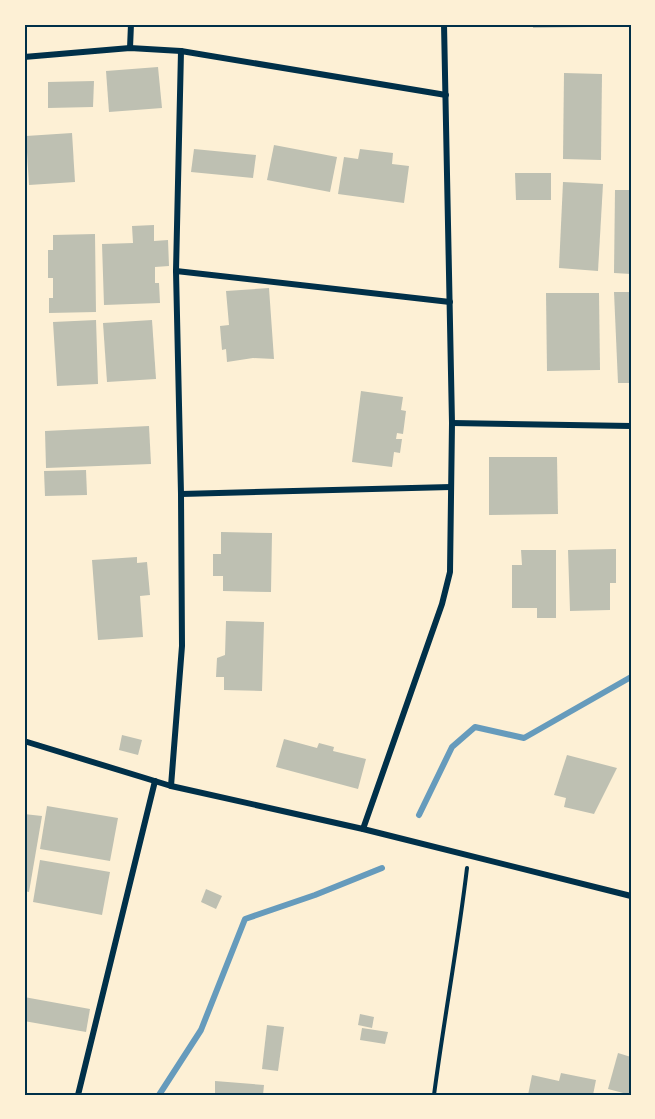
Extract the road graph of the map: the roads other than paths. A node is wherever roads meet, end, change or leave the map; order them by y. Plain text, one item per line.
1 (131, 24) edge
2 (444, 24) edge
3 (130, 48) junction
4 (181, 51) junction
5 (24, 57) edge
6 (446, 96) junction
7 (176, 271) junction
8 (450, 302) junction
9 (452, 423) junction
10 (631, 426) edge
11 (451, 487) junction
12 (181, 494) junction
13 (24, 741) edge
14 (155, 781) junction
15 (171, 786) junction
16 (363, 829) junction
17 (631, 896) edge
18 (78, 1095) edge

1 - 3 street
2 - 6 street
3 - 4 street
3 - 5 street
4 - 6 street
4 - 7 street
6 - 8 street
7 - 8 street
7 - 12 street
8 - 9 street
9 - 10 street
9 - 11 street
11 - 12 street
11 - 16 street
12 - 15 street
13 - 14 street
14 - 15 street
14 - 18 street
15 - 16 street
16 - 17 street

